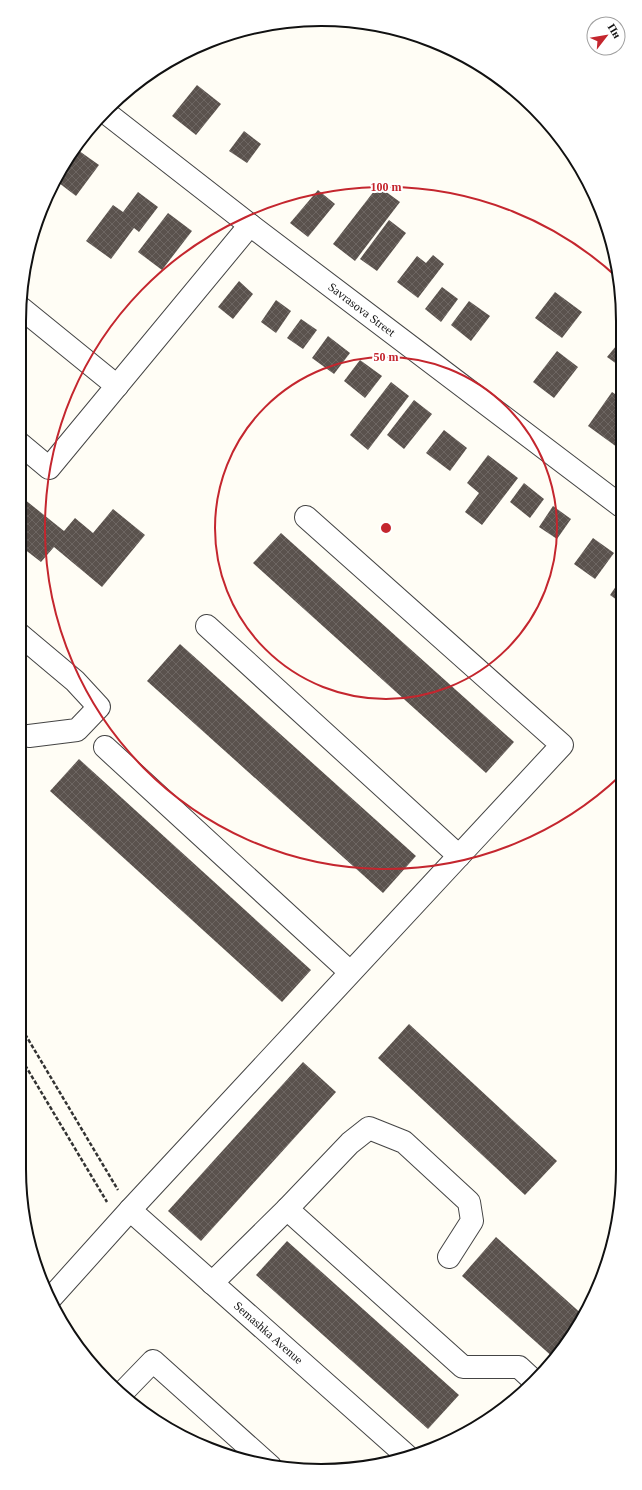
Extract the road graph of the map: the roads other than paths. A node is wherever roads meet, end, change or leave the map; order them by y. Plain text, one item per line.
1 (109, 115) edge
2 (250, 225) junction
3 (26, 312) edge
4 (117, 386) junction
5 (26, 449) edge
6 (616, 502) edge
7 (306, 517) dead end
8 (207, 626) dead end
9 (26, 640) edge
10 (26, 736) edge
11 (104, 747) dead end
12 (459, 856) junction
13 (350, 972) junction
14 (287, 1209) junction
15 (124, 1216) junction
16 (449, 1257) dead end
17 (212, 1283) junction
18 (54, 1295) edge
19 (530, 1378) edge
20 (125, 1390) edge
21 (403, 1452) edge
22 (260, 1457) edge

1 - 2 street, Savrasova Street
2 - 4 street
2 - 6 street, Savrasova Street
3 - 4 street
4 - 5 street
7 - 12 street
8 - 12 street
9 - 10 street
11 - 13 street
12 - 13 street
13 - 15 street
14 - 16 street
14 - 17 street
14 - 19 street
15 - 17 street, Semashka Avenue
15 - 18 street
17 - 21 street, Semashka Avenue
20 - 22 street

